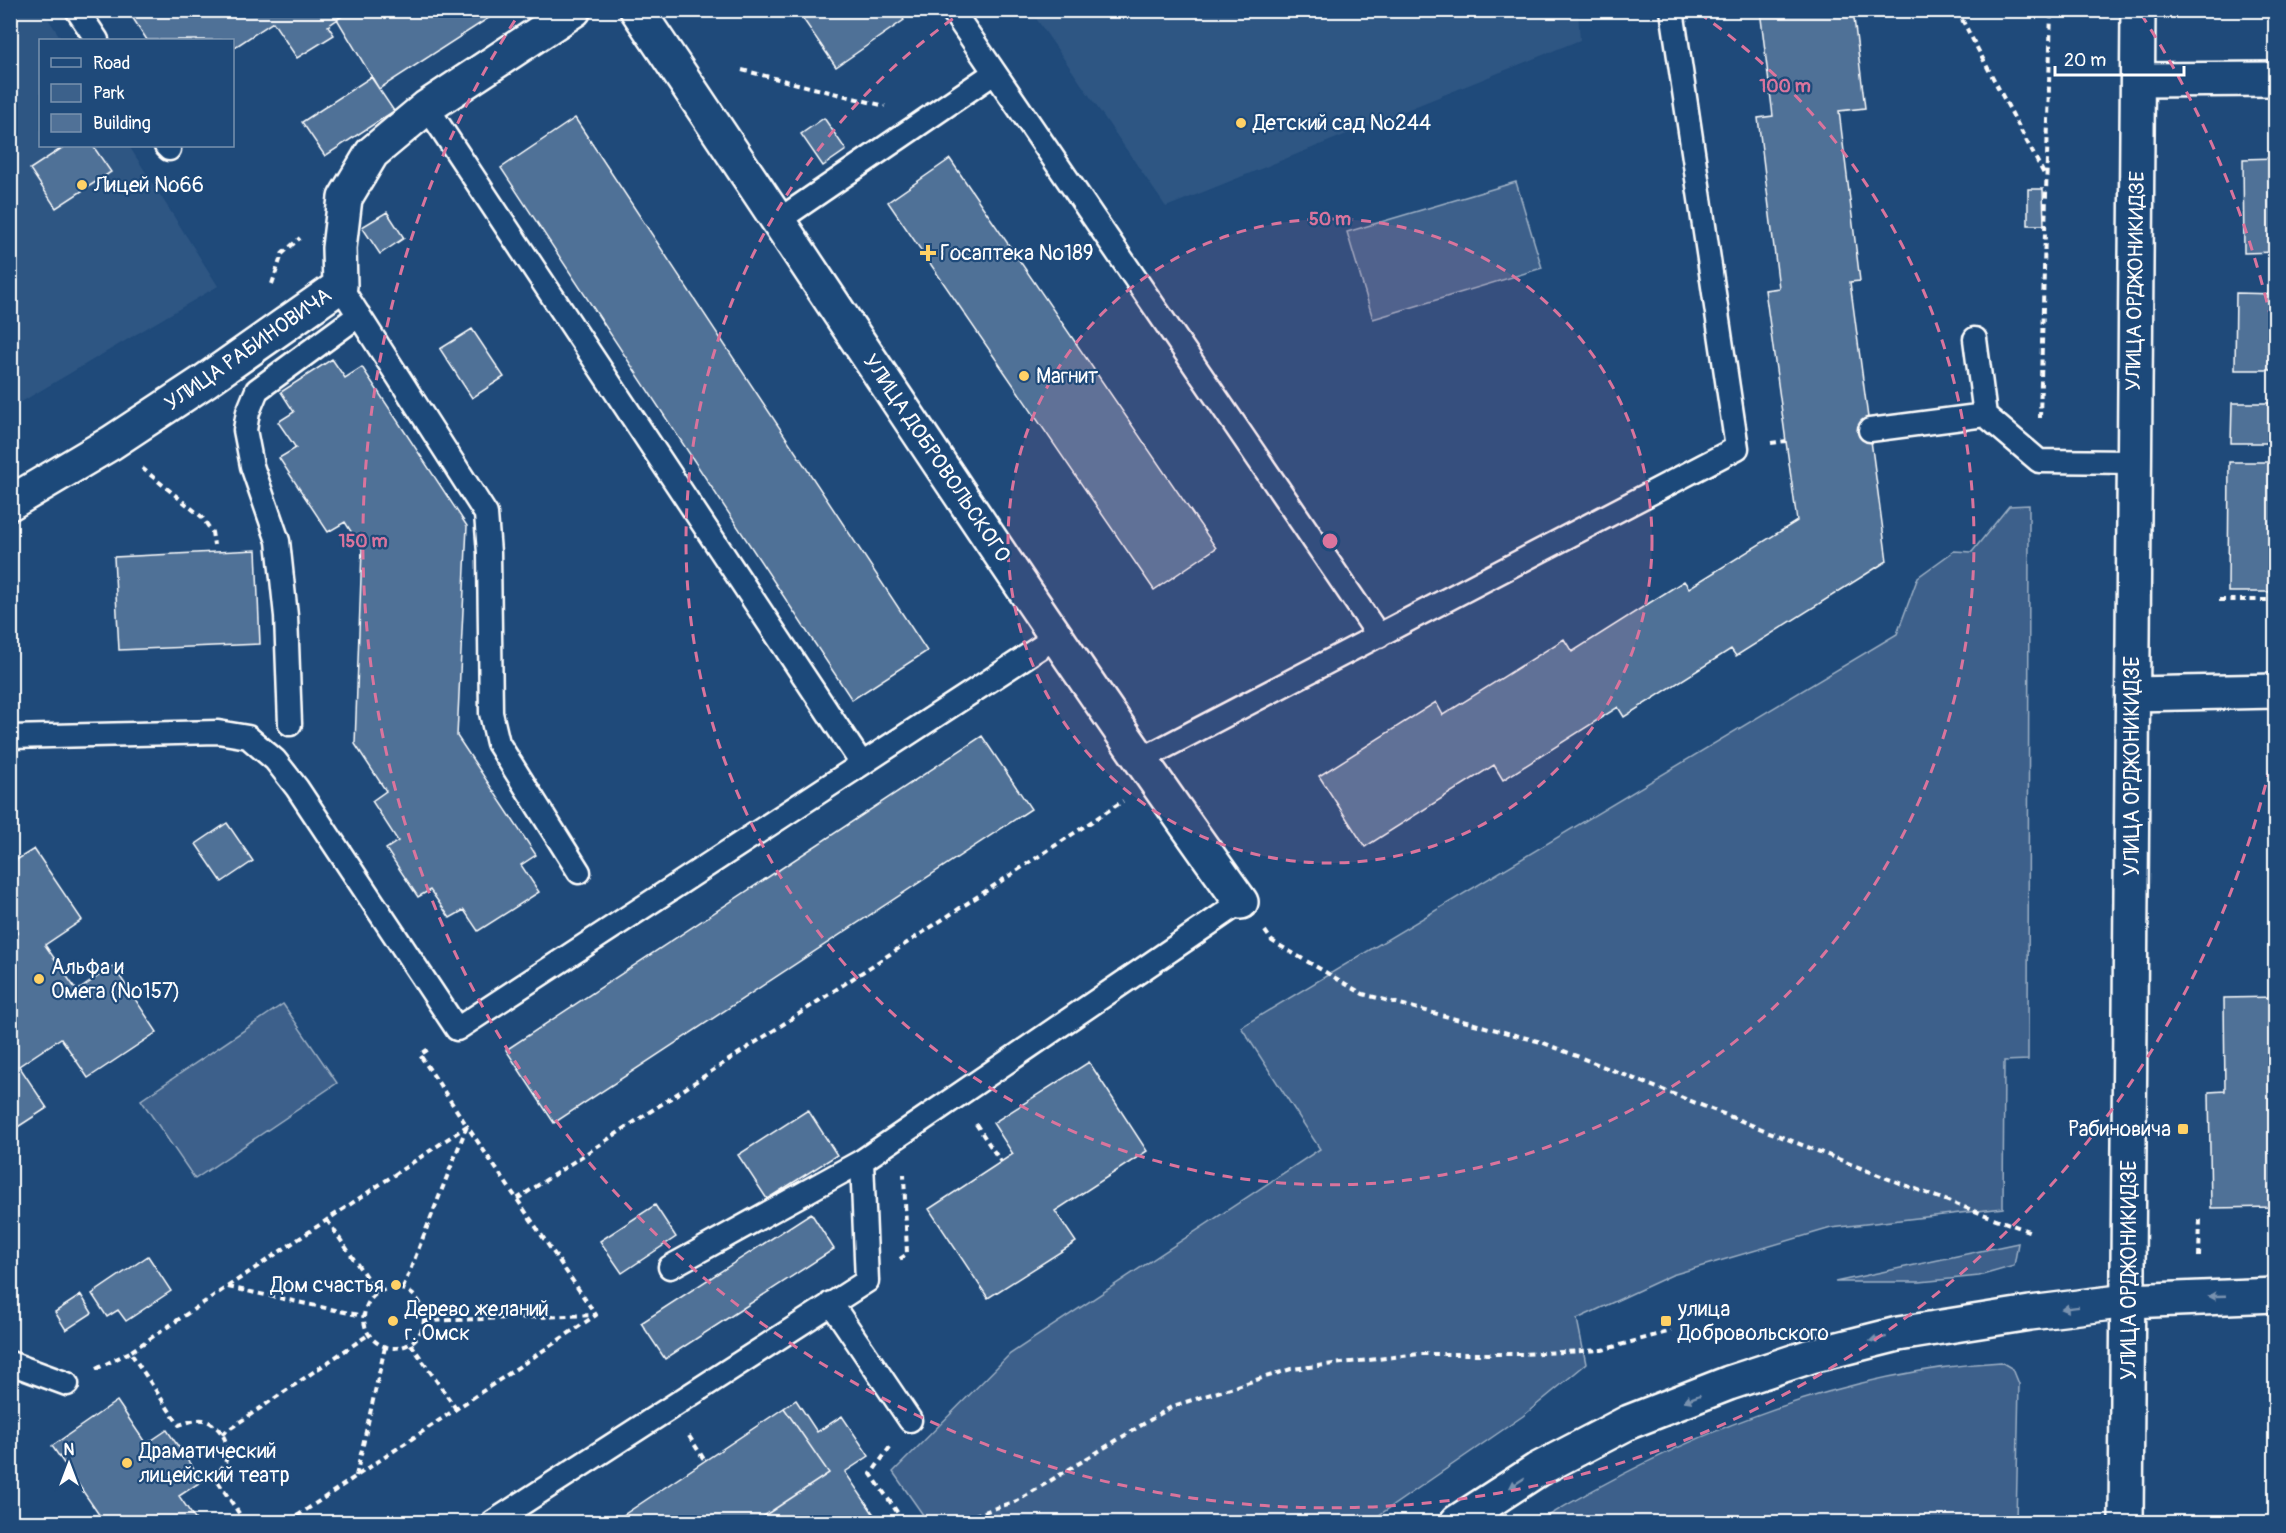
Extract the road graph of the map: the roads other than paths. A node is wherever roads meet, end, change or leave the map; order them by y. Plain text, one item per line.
1 (77, 10) edge
2 (574, 10) edge
3 (637, 10) edge
4 (952, 10) edge
5 (1672, 10) edge
6 (2138, 10) edge
7 (96, 39) edge
8 (994, 73) junction
9 (2276, 79) edge
10 (2138, 80) junction
11 (427, 107) junction
12 (779, 220) junction
13 (340, 286) junction
14 (359, 315) junction
15 (1975, 339) dead end
16 (1985, 415) junction
17 (1869, 430) dead end
18 (2133, 462) junction
19 (10, 503) edge
20 (1379, 636) junction
21 (1056, 637) junction
22 (2276, 691) edge
23 (2133, 694) junction
24 (290, 724) dead end
25 (10, 736) edge
26 (862, 764) junction
27 (1147, 771) junction
28 (579, 872) dead end
29 (1241, 902) joint
30 (862, 1161) junction
31 (670, 1267) dead end
32 (2276, 1295) edge
33 (2128, 1301) junction
34 (831, 1304) junction
35 (10, 1363) edge
36 (67, 1384) dead end
37 (910, 1420) dead end
38 (492, 1522) edge
39 (1457, 1522) edge
40 (2126, 1522) edge

1 - 7 lane
2 - 11 main road, УЛИЦА РАБИНОВИЧА
3 - 12 main road, УЛИЦА ДОБРОВОЛЬСКОГО
4 - 8 lane
5 - 20 lane
6 - 10 main road, УЛИЦА ОРДЖОНИКИДЗЕ
8 - 12 lane
8 - 20 lane
9 - 10 main road
10 - 18 main road, УЛИЦА ОРДЖОНИКИДЗЕ
11 - 13 main road, УЛИЦА РАБИНОВИЧА
11 - 26 lane
12 - 21 main road, УЛИЦА ДОБРОВОЛЬСКОГО
13 - 14 lane
13 - 19 main road, УЛИЦА РАБИНОВИЧА
14 - 24 lane
14 - 28 lane
15 - 16 lane
16 - 17 lane
16 - 18 lane
18 - 23 main road, УЛИЦА ОРДЖОНИКИДЗЕ
20 - 27 lane
21 - 26 lane
21 - 27 main road, УЛИЦА ДОБРОВОЛЬСКОГО
22 - 23 main road
23 - 33 main road, УЛИЦА ОРДЖОНИКИДЗЕ
25 - 26 lane
27 - 29 main road, УЛИЦА ДОБРОВОЛЬСКОГО
29 - 30 lane
30 - 31 lane
30 - 34 lane
32 -> 33 main road
33 -> 39 main road
33 - 40 main road, УЛИЦА ОРДЖОНИКИДЗЕ
34 - 37 lane
34 - 38 lane
35 - 36 lane

